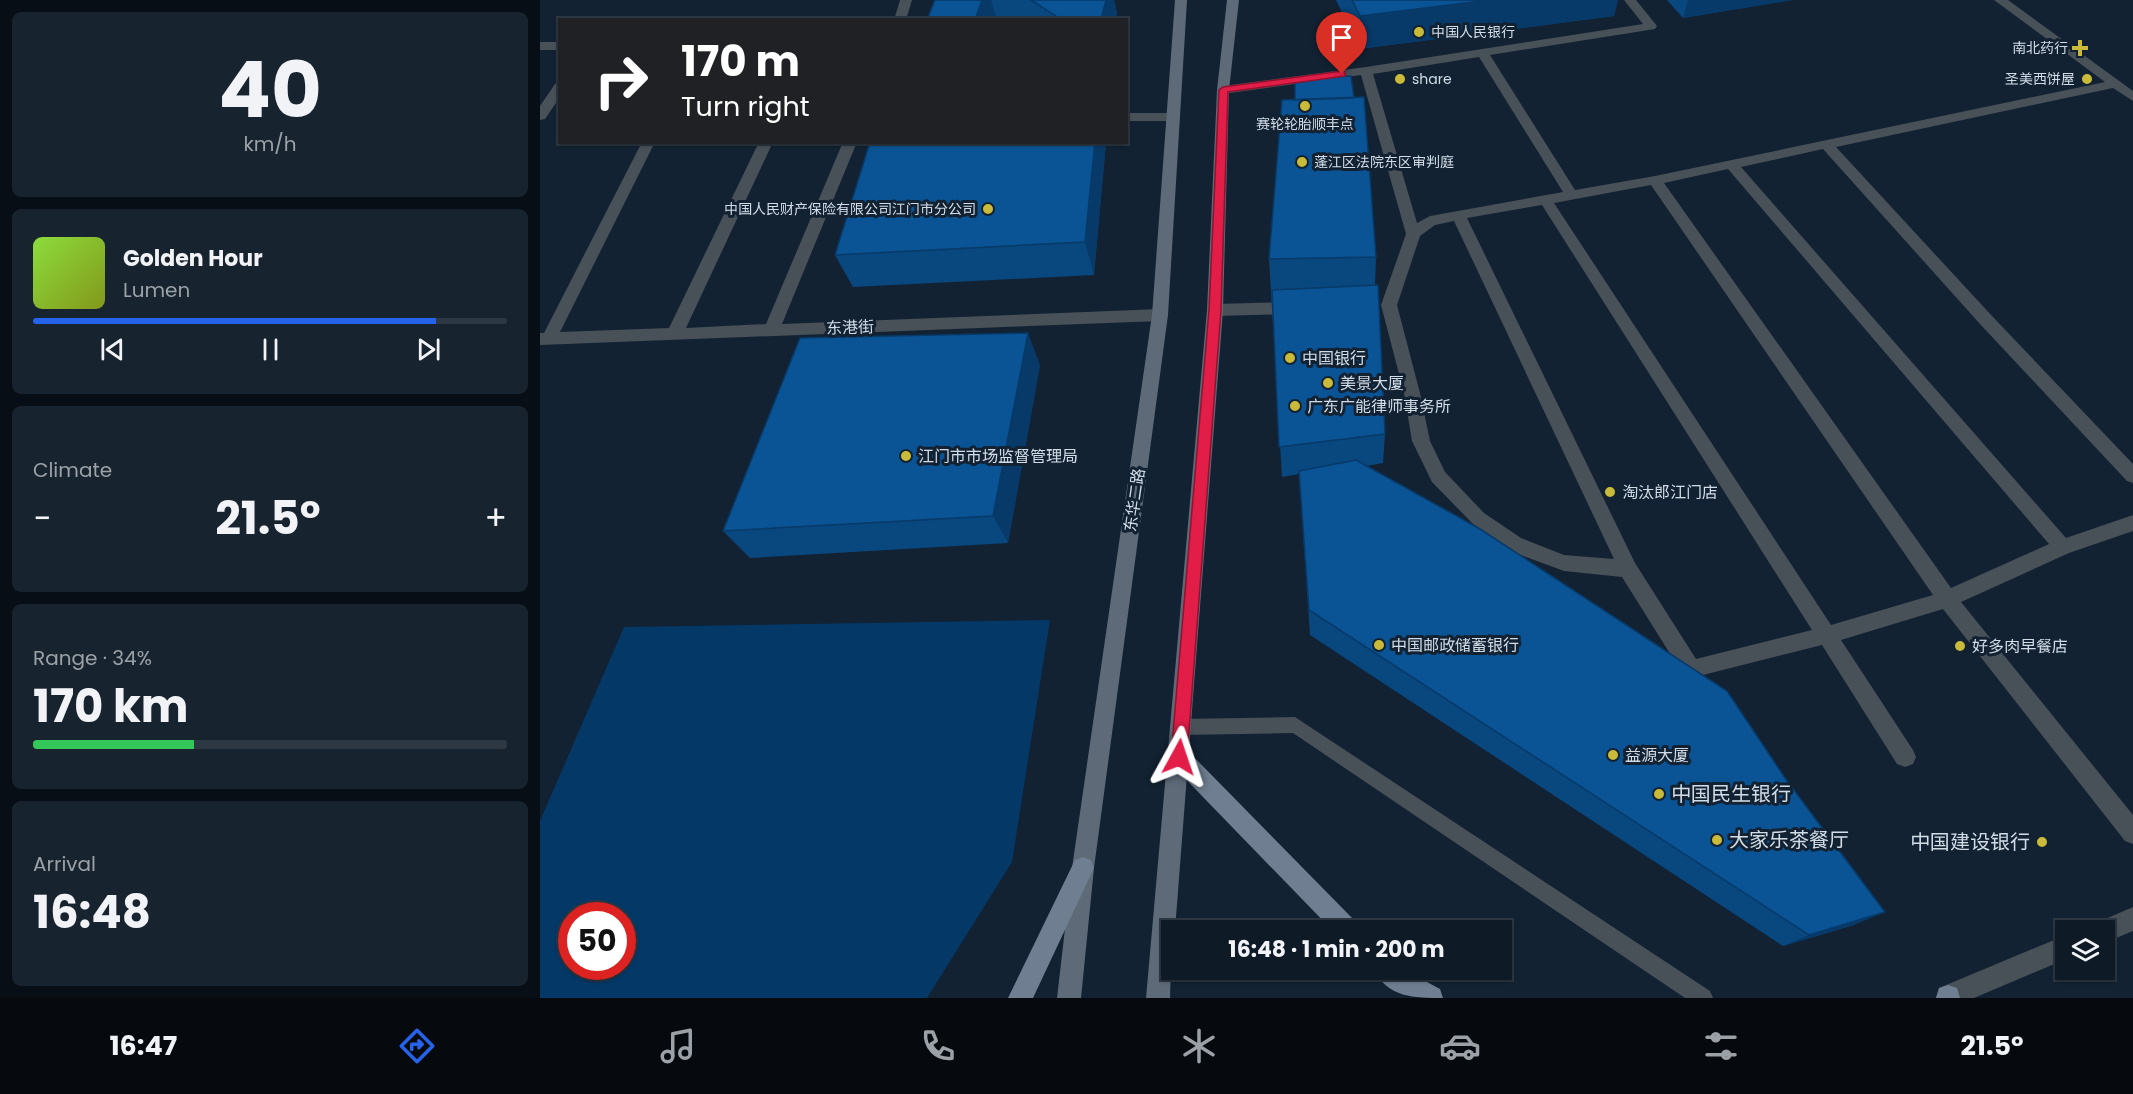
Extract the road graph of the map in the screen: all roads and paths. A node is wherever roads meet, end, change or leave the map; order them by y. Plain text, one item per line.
1 (906, 0) edge
2 (1181, 0) edge
3 (1233, 0) edge
4 (1630, 0) edge
5 (2019, 0) edge
6 (2001, 1) edge
7 (901, 18) edge
8 (540, 46) edge
9 (558, 46) edge
10 (1482, 52) junction
11 (1366, 71) junction
12 (2116, 84) junction
13 (558, 90) edge
14 (1223, 90) junction
15 (2133, 97) edge
16 (540, 116) edge
17 (1128, 117) edge
18 (1173, 117) junction
19 (648, 144) edge
20 (765, 144) edge
21 (849, 144) edge
22 (1826, 144) junction
23 (1731, 164) junction
24 (1655, 180) junction
25 (1571, 195) junction
26 (1545, 199) junction
27 (1458, 214) junction
28 (1413, 234) junction
29 (1308, 307) edge
30 (1215, 310) junction
31 (1160, 315) junction
32 (772, 330) junction
33 (675, 333) junction
34 (545, 338) edge
35 (2133, 476) edge
36 (2133, 523) edge
37 (2063, 547) junction
38 (1628, 569) junction
39 (1947, 599) junction
40 (1827, 635) junction
41 (1181, 727) junction
42 (1179, 757) junction
43 (1905, 757) dead end
44 (2133, 833) edge
45 (1083, 868) junction
46 (2133, 919) edge
47 (1338, 920) edge
48 (2115, 926) edge
49 (2055, 952) edge
50 (1399, 980) edge
51 (1948, 997) edge
52 (1020, 998) edge
53 (1069, 998) edge
54 (1158, 998) edge
55 (1431, 998) edge
56 (1703, 998) edge

1 - 7 street
2 - 18 main road, 东华二路
3 - 14 main road
4 - 10 street
5 - 6 street
6 - 12 street
8 - 9 street
10 - 11 street
10 - 25 street
11 - 14 street
11 - 28 street
12 - 15 street
12 - 22 street
13 - 16 street
14 - 30 main road
17 - 18 street
18 - 31 main road, 东华二路
19 - 34 street
20 - 33 street
21 - 32 street
22 - 23 street
22 - 35 street
23 - 24 street
23 - 37 street
24 - 25 street
24 - 39 street
25 - 26 street
26 - 27 street
26 - 40 street
27 - 28 street
27 - 38 street
28 - 38 street
29 - 30 street
30 - 41 main road
31 - 32 street, 东港街
31 - 45 main road, 东华二路
32 - 33 street, 东港街
33 - 34 street, 东港街
36 - 37 street
37 - 39 street
38 - 40 street
39 - 40 street
39 - 44 street
40 - 43 street
41 - 42 main road
41 - 56 lane
42 - 47 main road
42 - 54 main road
45 - 52 main road
45 - 53 main road, 东华二路
46 - 48 street
49 - 51 street
50 - 55 main road

